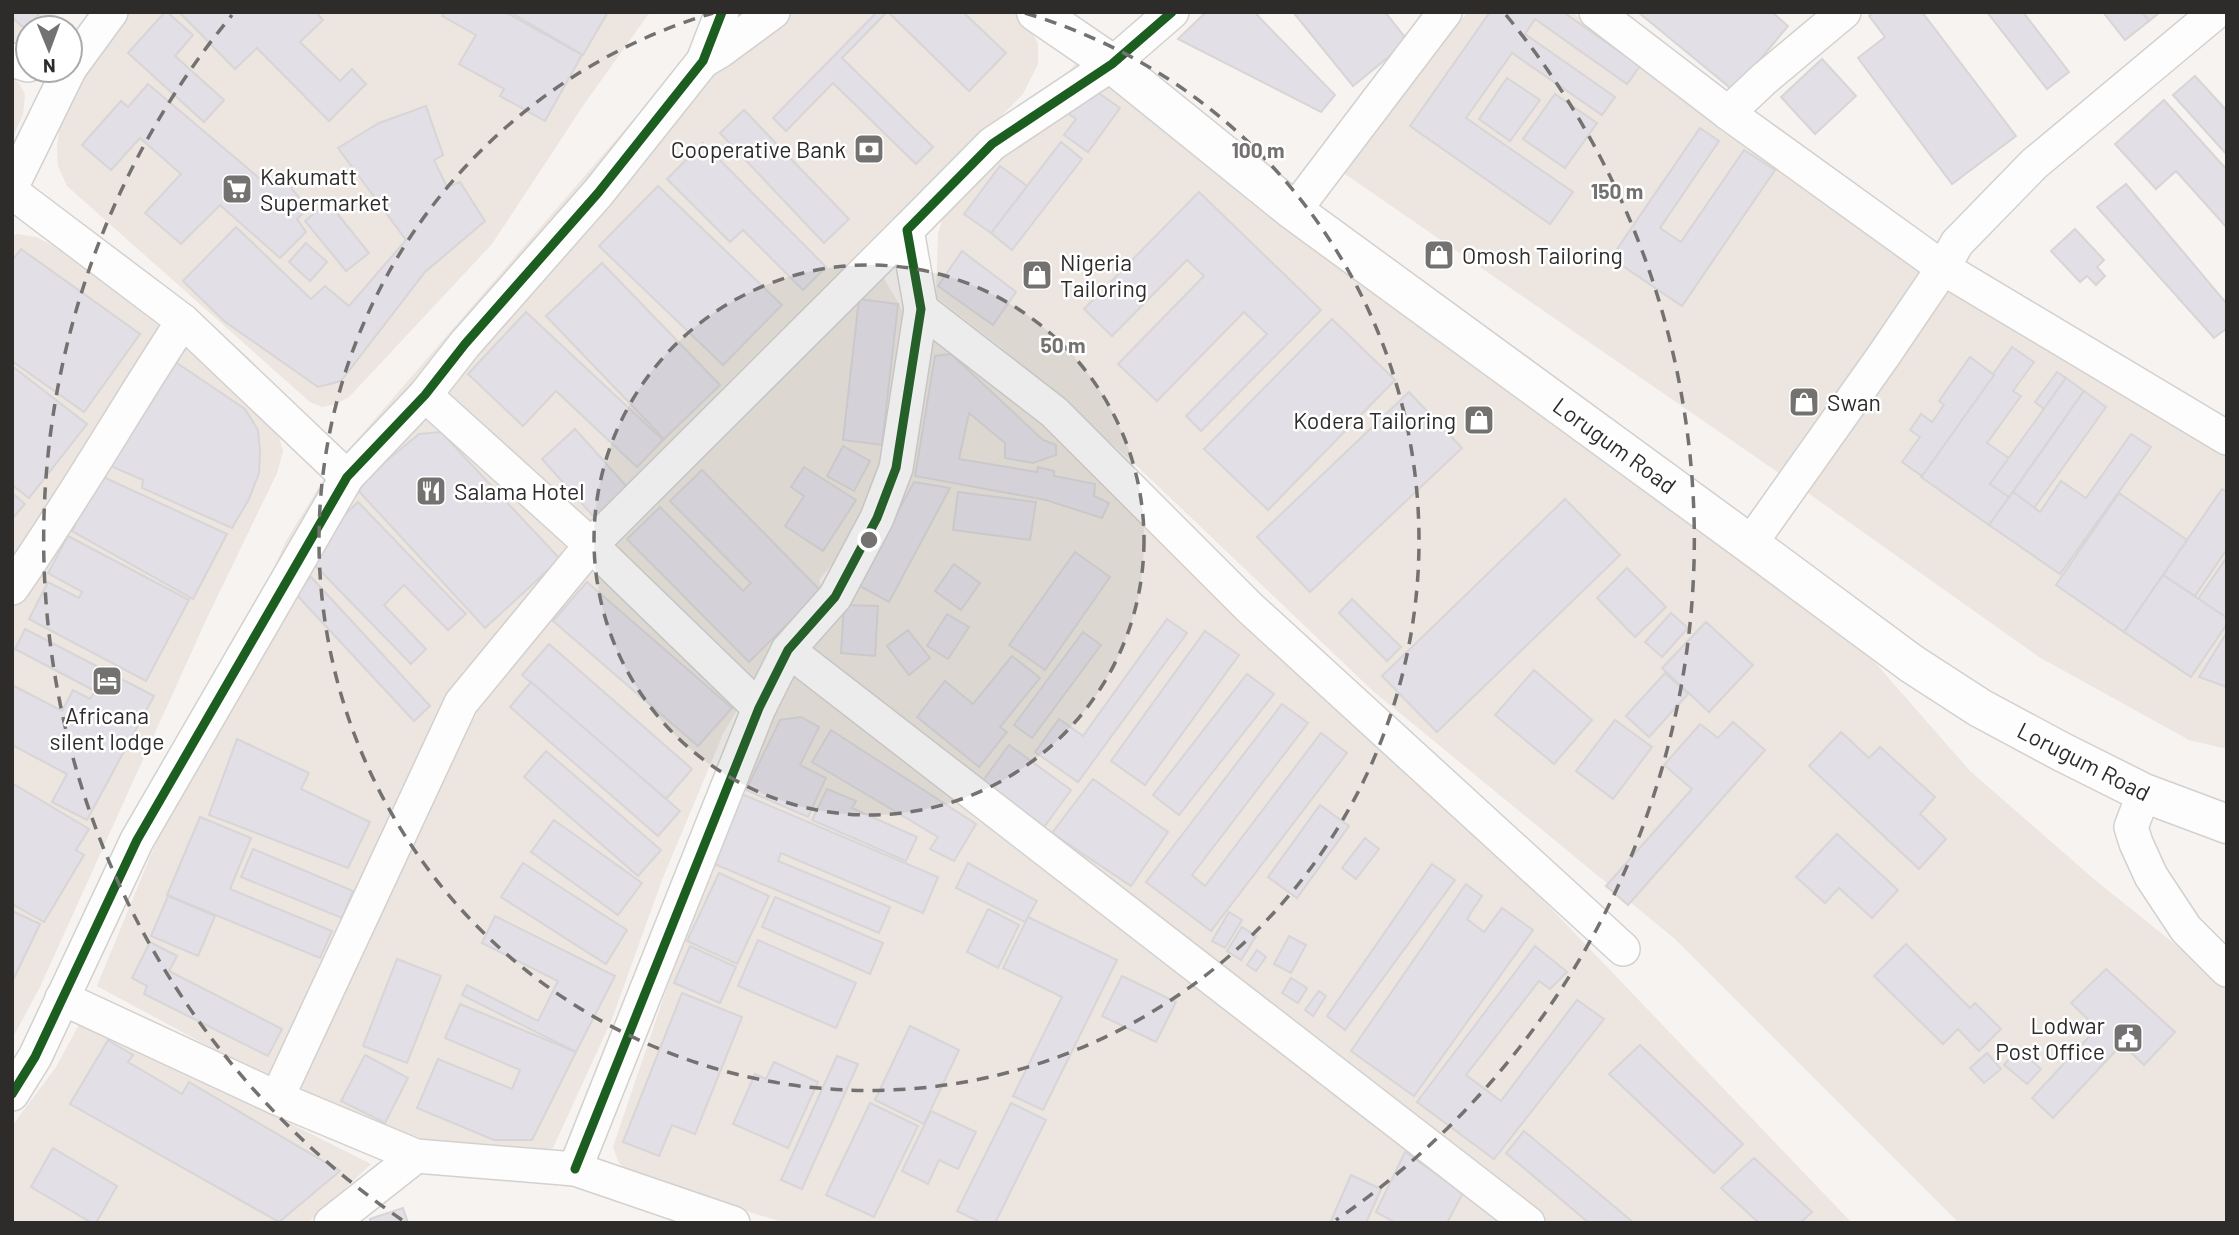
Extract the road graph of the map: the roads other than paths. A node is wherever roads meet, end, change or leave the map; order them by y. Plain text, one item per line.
1 (111, 12) edge
2 (722, 12) edge
3 (773, 12) edge
4 (1036, 12) edge
5 (1172, 12) edge
6 (1445, 12) edge
7 (1596, 12) edge
8 (1844, 12) edge
9 (2216, 12) edge
10 (84, 45) edge
11 (703, 61) junction
12 (1112, 64) junction
13 (56, 84) edge
14 (1728, 113) junction
15 (12, 186) edge
16 (12, 192) edge
17 (1294, 211) junction
18 (907, 230) junction
19 (1943, 268) junction
20 (921, 309) junction
21 (183, 321) junction
22 (425, 395) junction
23 (2227, 438) edge
24 (347, 477) junction
25 (1750, 544) junction
26 (591, 545) junction
27 (12, 588) edge
28 (788, 650) junction
29 (759, 708) junction
30 (2144, 793) junction
31 (2227, 824) edge
32 (1623, 949) dead end
33 (2227, 970) edge
34 (62, 998) junction
35 (12, 1094) edge
36 (277, 1098) junction
37 (416, 1156) junction
38 (575, 1168) junction
39 (331, 1223) edge
40 (733, 1223) edge
41 (1528, 1223) edge

1 - 10 street
2 - 11 street
3 - 11 street
4 - 12 main road, Lorugum Road
5 - 12 street
6 - 17 street
7 - 14 street
8 - 14 street
9 - 19 street
11 - 22 street
12 - 17 main road, Lorugum Road
12 - 18 street
13 - 15 street
14 - 19 street
16 - 21 street
17 - 25 main road, Lorugum Road
18 - 20 street
18 - 26 street
19 - 23 street
19 - 25 street
20 - 28 street
20 - 32 street
21 - 24 street
21 - 27 street
22 - 24 street
22 - 26 street
24 - 34 street
25 - 30 main road, Lorugum Road
26 - 29 street
26 - 36 street
28 - 29 street
28 - 41 street
29 - 38 street
30 - 31 main road, Lorugum Road
30 - 33 street
34 - 35 street
34 - 36 street
36 - 37 street
37 - 38 street
37 - 39 street
38 - 40 street

